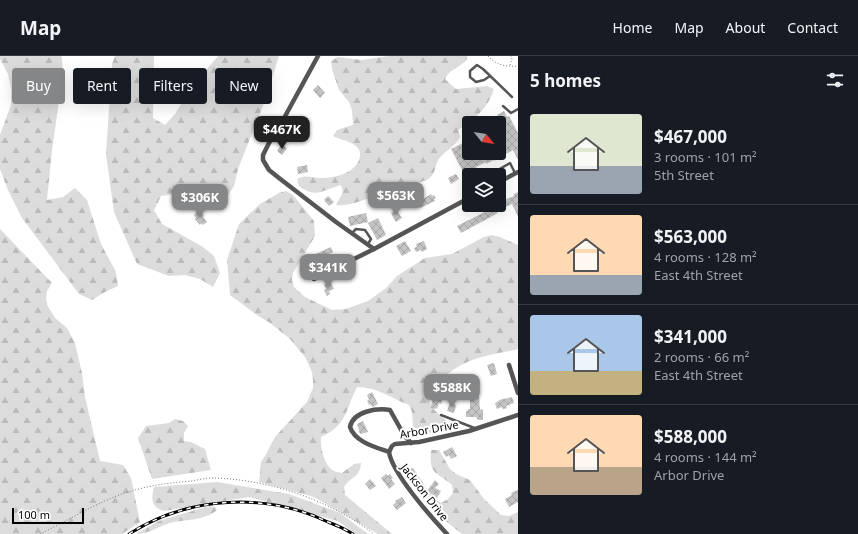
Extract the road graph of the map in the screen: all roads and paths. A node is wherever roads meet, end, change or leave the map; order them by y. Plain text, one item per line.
1 (318, 56) edge
2 (488, 56) edge
3 (511, 56) edge
4 (510, 66) junction
5 (518, 66) edge
6 (490, 76) junction
7 (512, 97) dead end
8 (503, 106) dead end
9 (518, 109) edge
10 (501, 168) edge
11 (517, 173) edge
12 (506, 178) edge
13 (462, 202) edge
14 (352, 233) junction
15 (368, 244) junction
16 (374, 249) junction
17 (314, 279) dead end
18 (509, 365) dead end
19 (518, 393) edge
20 (441, 415) dead end
21 (518, 415) edge
22 (477, 429) junction
23 (411, 443) junction
24 (389, 452) junction
25 (40, 534) edge
26 (374, 534) edge
27 (447, 534) edge

1 - 14 street
2 - 4 path
3 - 4 path
4 - 5 path
6 - 6 lane
6 - 7 lane
8 - 9 lane
10 - 11 lane
11 - 12 street
13 - 16 street
14 - 15 street
14 - 15 lane
15 - 16 street
16 - 17 street
18 - 19 street
20 - 22 lane
21 - 22 street, Arbor Drive
22 - 23 street, Arbor Drive
23 - 24 street, Arbor Drive
23 - 24 street
24 - 27 street, Jackson Drive
25 - 26 path

